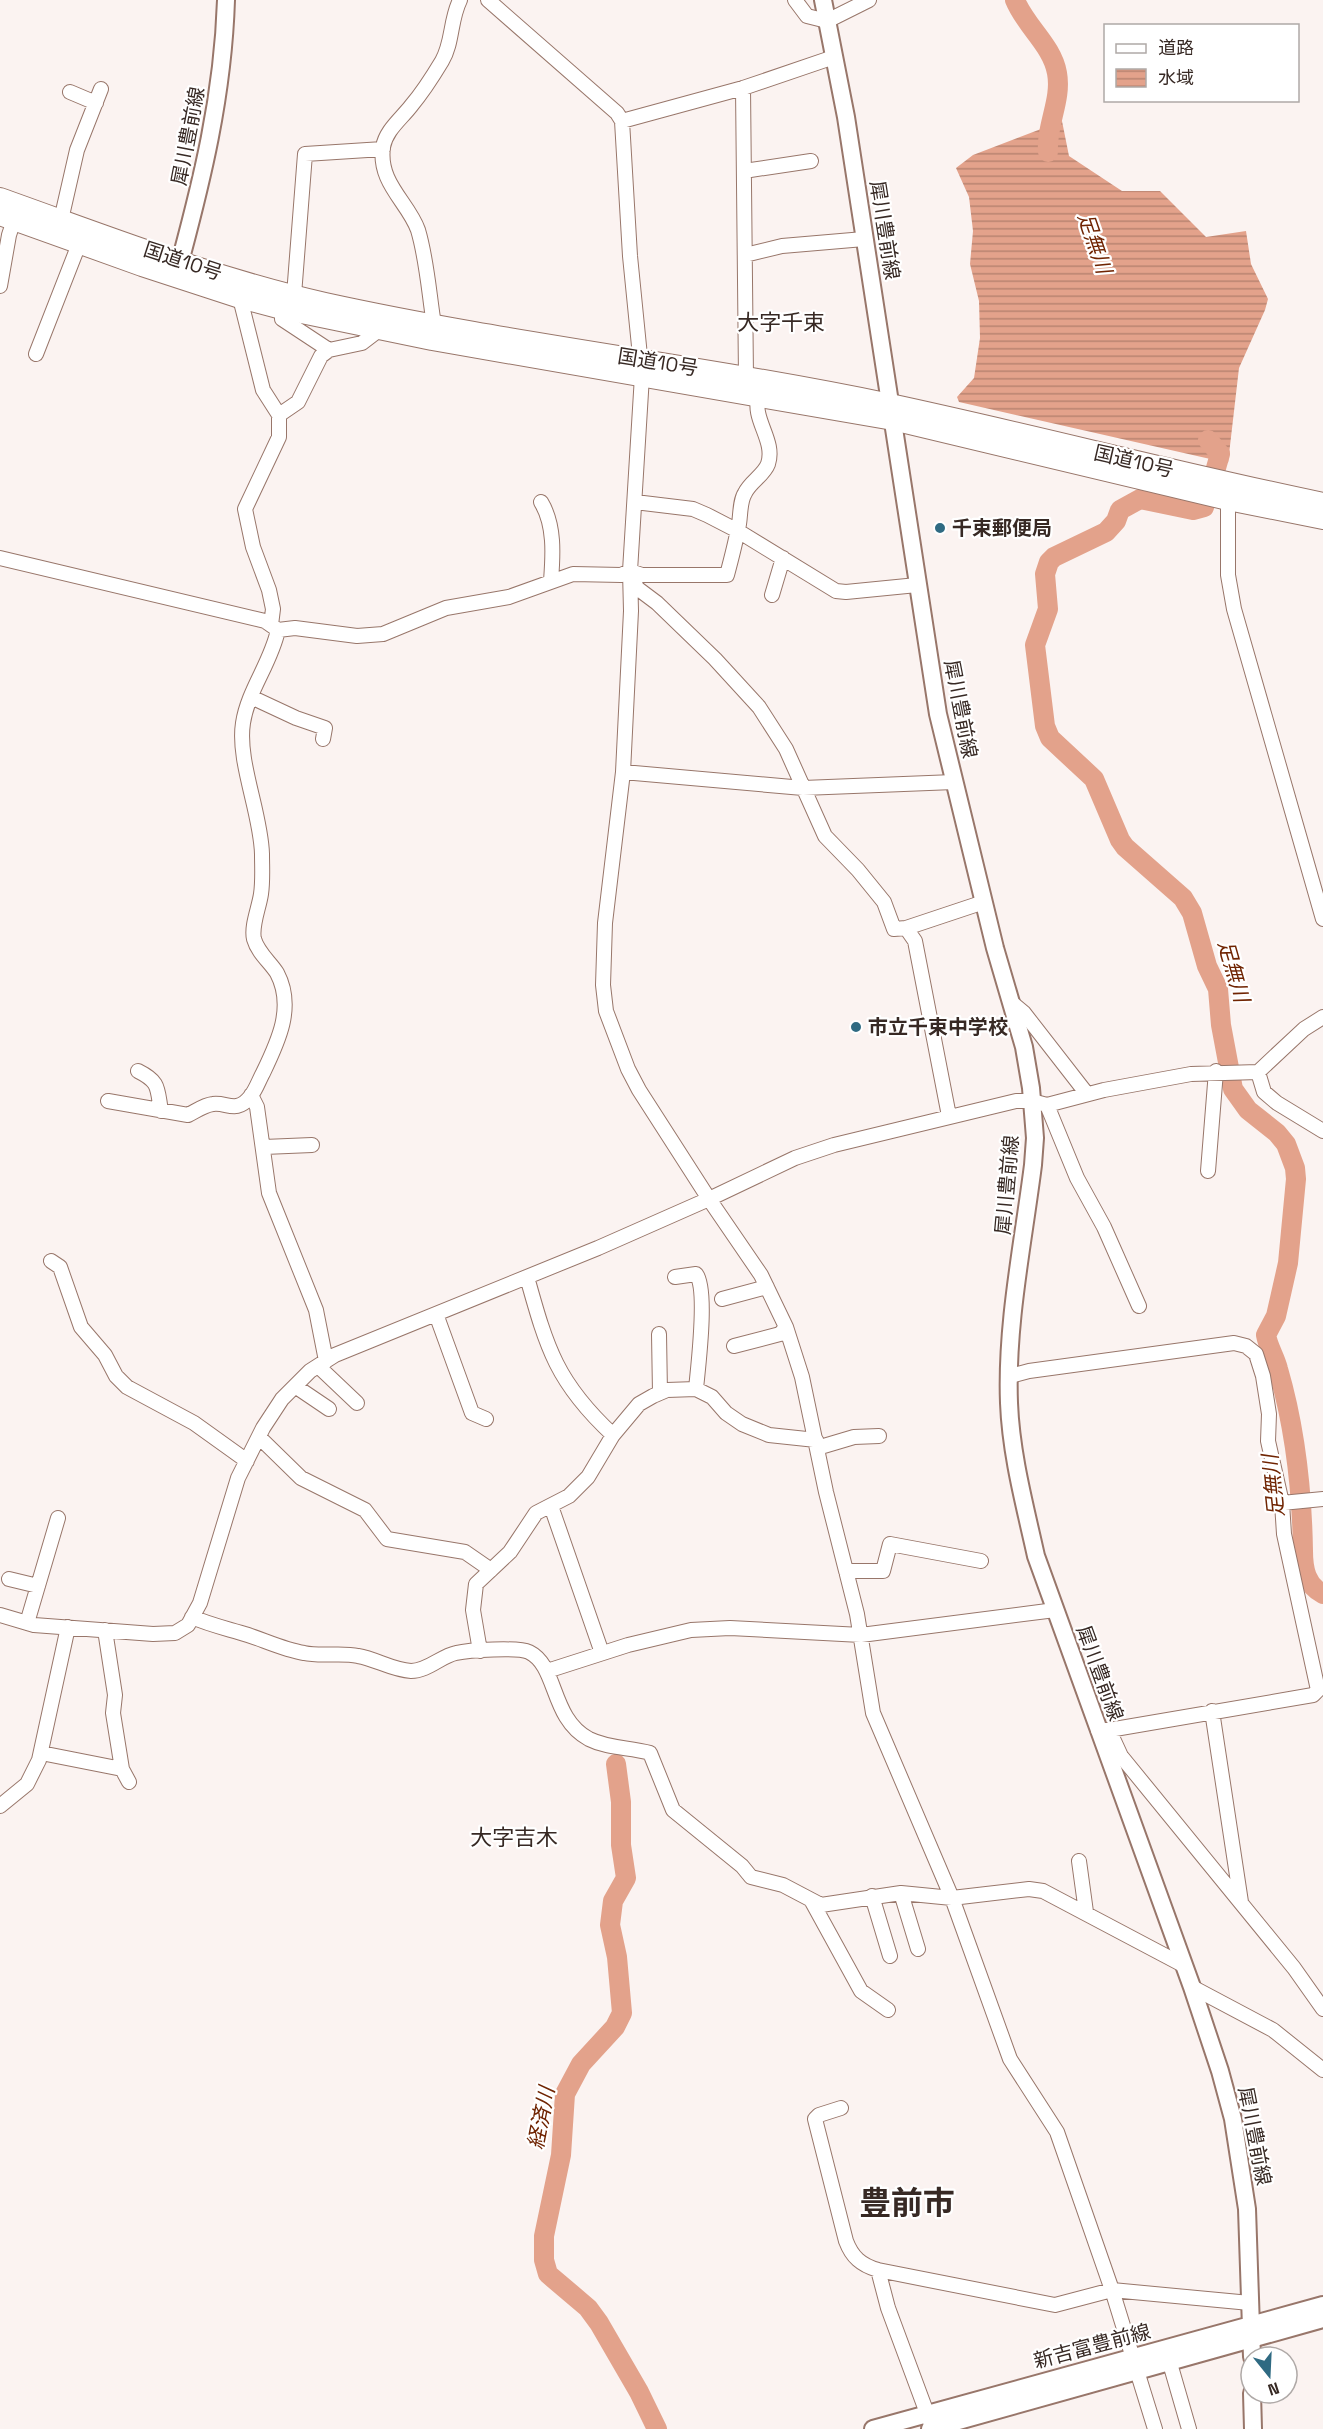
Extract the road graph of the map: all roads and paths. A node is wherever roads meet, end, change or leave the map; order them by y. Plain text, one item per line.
1 (226, 0) edge
2 (460, 0) edge
3 (488, 0) edge
4 (795, 0) edge
5 (823, 0) edge
6 (869, 0) edge
7 (827, 21) junction
8 (834, 57) junction
9 (743, 88) junction
10 (101, 89) dead end
11 (70, 92) dead end
12 (96, 103) junction
13 (622, 121) junction
14 (383, 149) junction
15 (811, 160) dead end
16 (744, 171) junction
17 (0, 198) edge
18 (7, 218) edge
19 (61, 220) junction
20 (864, 239) junction
21 (79, 244) junction
22 (745, 255) junction
23 (178, 269) junction
24 (0, 286) edge
25 (240, 298) junction
26 (288, 302) junction
27 (434, 325) junction
28 (379, 330) junction
29 (329, 350) junction
30 (36, 354) dead end
31 (641, 368) junction
32 (746, 377) junction
33 (759, 396) junction
34 (892, 412) junction
35 (279, 415) junction
36 (1228, 500) junction
37 (541, 502) dead end
38 (635, 502) junction
39 (1323, 503) edge
40 (1323, 519) edge
41 (738, 531) junction
42 (0, 558) edge
43 (783, 558) junction
44 (630, 571) junction
45 (551, 581) junction
46 (917, 585) junction
47 (772, 595) dead end
48 (274, 628) junction
49 (251, 697) junction
50 (323, 739) dead end
51 (623, 772) junction
52 (954, 782) junction
53 (803, 788) junction
54 (984, 902) junction
55 (1323, 919) edge
56 (906, 928) junction
57 (1012, 1003) junction
58 (1323, 1017) edge
59 (138, 1071) dead end
60 (1216, 1071) junction
61 (1258, 1072) junction
62 (1087, 1094) junction
63 (251, 1095) junction
64 (108, 1101) dead end
65 (1040, 1103) junction
66 (161, 1111) junction
67 (949, 1116) junction
68 (1323, 1131) edge
69 (312, 1145) dead end
70 (264, 1147) junction
71 (1208, 1171) dead end
72 (709, 1199) junction
73 (51, 1261) dead end
74 (527, 1277) junction
75 (675, 1277) dead end
76 (767, 1287) junction
77 (722, 1299) dead end
78 (1139, 1306) dead end
79 (436, 1314) junction
80 (786, 1327) junction
81 (659, 1334) dead end
82 (734, 1346) dead end
83 (322, 1363) junction
84 (1010, 1376) junction
85 (295, 1386) junction
86 (696, 1389) junction
87 (660, 1393) junction
88 (357, 1403) dead end
89 (329, 1409) dead end
90 (486, 1419) dead end
91 (613, 1435) junction
92 (879, 1436) dead end
93 (259, 1437) junction
94 (816, 1444) junction
95 (247, 1461) junction
96 (1323, 1499) edge
97 (1282, 1503) junction
98 (551, 1506) junction
99 (58, 1518) dead end
100 (981, 1562) dead end
101 (491, 1570) junction
102 (846, 1571) junction
103 (9, 1579) dead end
104 (38, 1586) junction
105 (1055, 1611) junction
106 (0, 1615) edge
107 (192, 1617) junction
108 (27, 1623) junction
109 (68, 1627) junction
110 (105, 1630) junction
111 (861, 1635) junction
112 (480, 1651) junction
113 (602, 1653) junction
114 (547, 1671) junction
115 (1320, 1690) edge
116 (1212, 1711) junction
117 (1103, 1730) junction
118 (41, 1752) junction
119 (122, 1769) junction
120 (129, 1782) dead end
121 (0, 1806) edge
122 (1079, 1861) dead end
123 (901, 1893) junction
124 (872, 1896) junction
125 (952, 1898) junction
126 (811, 1900) junction
127 (1241, 1902) junction
128 (1086, 1912) junction
129 (918, 1949) dead end
130 (890, 1956) dead end
131 (1183, 1965) junction
132 (1192, 1987) junction
133 (1323, 2009) edge
134 (888, 2010) dead end
135 (1323, 2070) edge
136 (841, 2108) dead end
137 (878, 2270) junction
138 (1112, 2290) junction
139 (1250, 2303) junction
140 (1323, 2305) edge
141 (1323, 2319) edge
142 (1252, 2331) junction
143 (1252, 2345) edge
144 (1168, 2355) junction
145 (1135, 2364) junction
146 (1252, 2405) edge
147 (930, 2424) edge
148 (873, 2429) edge
149 (1155, 2429) edge
150 (1189, 2429) edge
151 (1253, 2429) edge

1 - 23 main road, 犀川豊前線
2 - 14 street
3 - 13 street
4 - 7 street
5 - 7 main road, 犀川豊前線
6 - 7 street
7 - 8 main road, 犀川豊前線
8 - 9 street
8 - 20 main road, 犀川豊前線
9 - 13 street
9 - 16 street
10 - 12 street
11 - 12 street
12 - 19 street
13 - 31 street
14 - 26 street
14 - 27 street
15 - 16 street
16 - 22 street
17 - 19 highway, 国道10号
18 - 21 highway, 国道10号
18 - 24 street
19 - 23 highway, 国道10号
20 - 22 street
20 - 34 main road, 犀川豊前線
21 - 23 highway, 国道10号
21 - 30 street
22 - 32 street
23 - 25 highway, 国道10号
23 - 26 highway, 国道10号
25 - 26 highway, 国道10号
25 - 35 street
26 - 27 highway, 国道10号
26 - 28 highway, 国道10号
26 - 29 street
27 - 31 highway, 国道10号
28 - 29 street
28 - 31 highway, 国道10号
29 - 35 street
31 - 32 highway, 国道10号
31 - 33 highway, 国道10号
31 - 38 street
32 - 33 street
32 - 34 highway, 国道10号
33 - 34 highway, 国道10号
33 - 41 street
34 - 36 highway, 国道10号
34 - 39 highway, 国道10号
34 - 46 main road, 犀川豊前線
35 - 48 street
36 - 40 highway, 国道10号
36 - 55 street
37 - 45 street
38 - 41 street
38 - 44 street
41 - 43 street
41 - 44 street
42 - 48 street
43 - 46 street
43 - 47 street
44 - 45 street
44 - 51 street
44 - 53 street
45 - 48 street
46 - 52 main road, 犀川豊前線
48 - 49 street
49 - 50 street
49 - 63 street
51 - 53 street
51 - 72 street
52 - 53 street
52 - 54 main road, 犀川豊前線
53 - 56 street
54 - 56 street
54 - 57 main road, 犀川豊前線
56 - 67 street
57 - 62 street
57 - 65 main road, 犀川豊前線
58 - 61 street
59 - 66 street
60 - 61 street
60 - 62 street
60 - 71 street
61 - 68 street
62 - 65 street
63 - 66 street
63 - 70 street
64 - 66 street
65 - 67 street
65 - 78 street
65 - 84 main road, 犀川豊前線
67 - 72 street
69 - 70 street
70 - 83 street
72 - 74 street
72 - 76 street
73 - 95 street
74 - 79 street
74 - 91 street
75 - 86 street
76 - 77 street
76 - 80 street
79 - 83 street
79 - 90 street
80 - 82 street
80 - 94 street
81 - 87 street
83 - 85 street
83 - 88 street
84 - 97 street
84 - 105 main road, 犀川豊前線
85 - 89 street
85 - 93 street
86 - 87 street
86 - 94 street
87 - 91 street
91 - 98 street
92 - 94 street
93 - 95 street
93 - 101 street
94 - 102 street
95 - 107 street
96 - 97 street
97 - 115 street
98 - 101 street
98 - 113 street
99 - 104 street
100 - 102 street
101 - 112 street
102 - 111 street
103 - 104 street
104 - 108 street
105 - 111 street
105 - 117 main road, 犀川豊前線
106 - 108 street
107 - 110 street
107 - 112 street
108 - 109 street
109 - 110 street
109 - 118 street
110 - 119 street
111 - 113 street
111 - 125 street
112 - 114 street
113 - 114 street
114 - 126 street
115 - 116 street
116 - 117 street
116 - 127 street
117 - 127 street
117 - 131 main road, 犀川豊前線
118 - 119 street
118 - 121 street
119 - 120 street
122 - 128 street
123 - 124 street
123 - 125 street
123 - 129 street
124 - 126 street
124 - 130 street
125 - 128 street
125 - 138 street
126 - 134 street
127 - 133 street
128 - 131 street
131 - 132 main road, 犀川豊前線
132 - 135 street
132 - 139 main road, 犀川豊前線
136 - 137 street
137 - 138 street
137 - 147 street
138 - 139 street
138 - 145 street
139 - 142 main road, 犀川豊前線
140 - 142 main road, 新吉富豊前線
141 - 142 main road, 新吉富豊前線
142 - 143 main road, 犀川豊前線
142 - 144 main road, 新吉富豊前線
144 - 145 main road, 新吉富豊前線
144 - 150 street
145 - 147 main road, 新吉富豊前線
145 - 149 street
146 - 151 main road
147 - 148 main road, 新吉富豊前線

